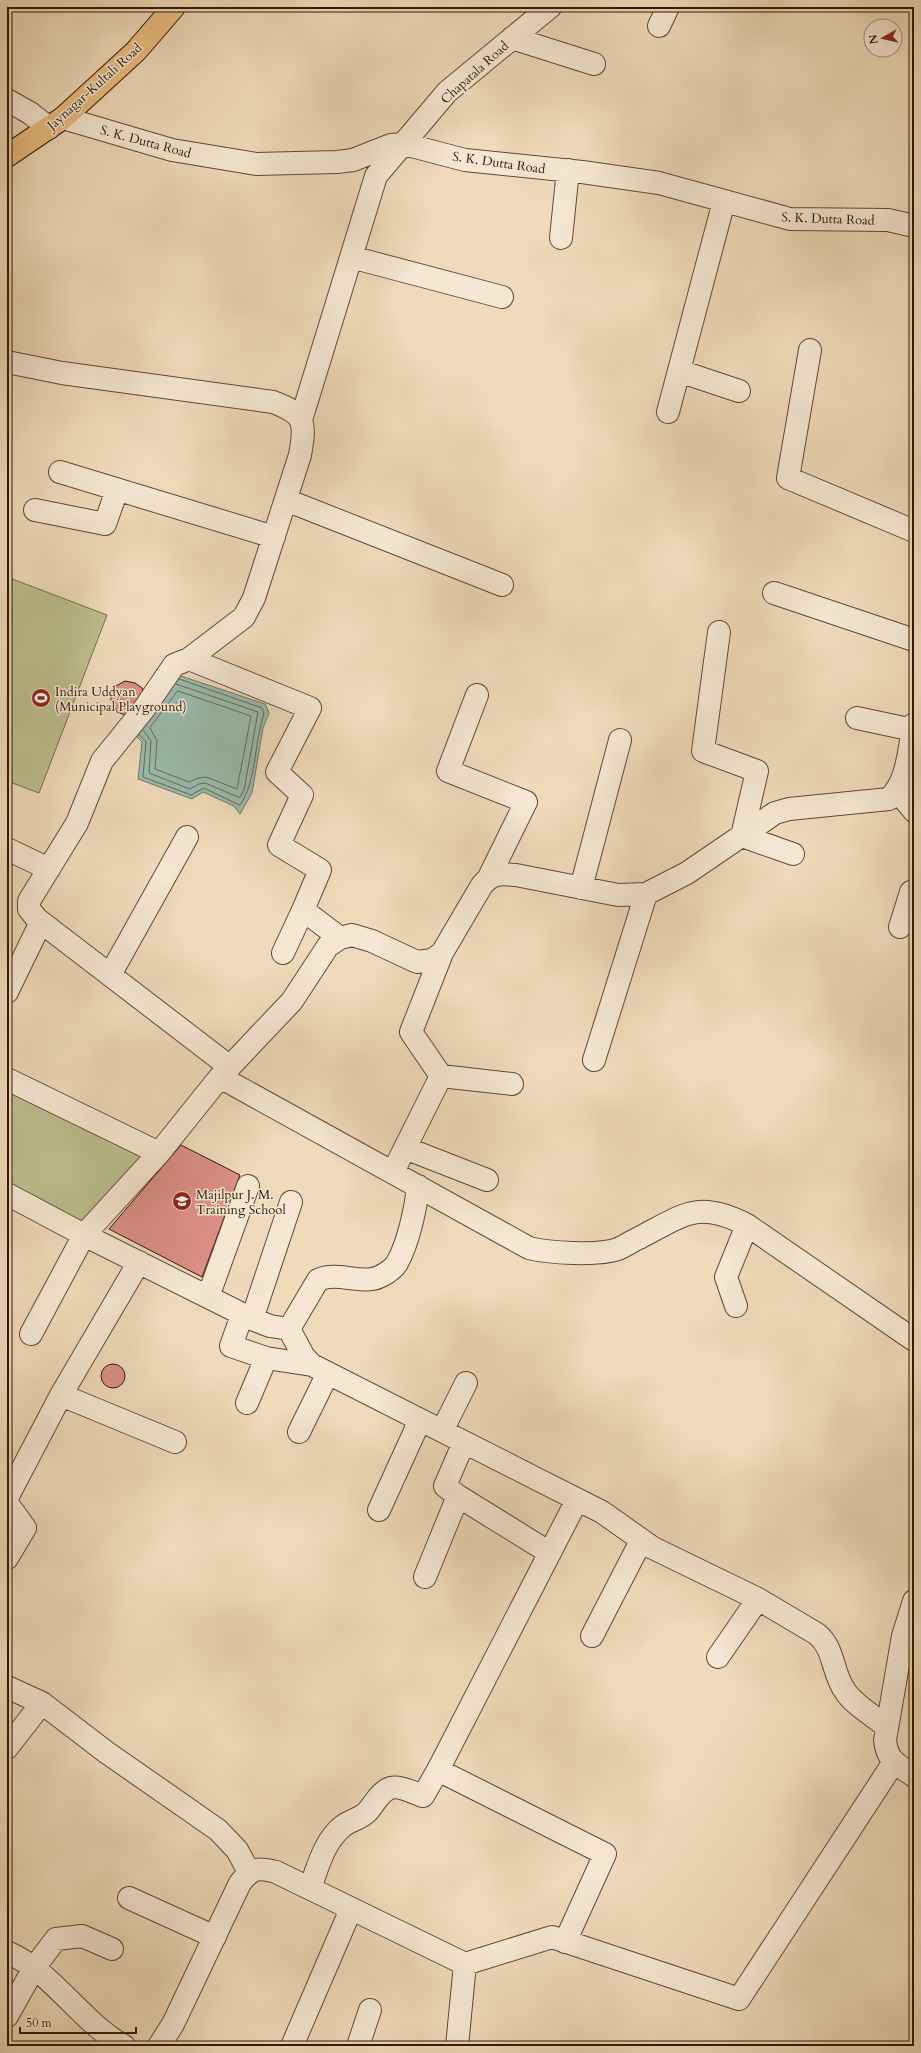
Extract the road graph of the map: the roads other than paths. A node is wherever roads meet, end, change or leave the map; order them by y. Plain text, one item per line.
1 (174, 7) edge
2 (550, 7) edge
3 (512, 38) junction
4 (594, 64) dead end
5 (7, 100) edge
6 (56, 123) junction
7 (404, 144) junction
8 (7, 156) edge
9 (568, 170) junction
10 (724, 201) junction
11 (914, 226) edge
12 (561, 238) dead end
13 (351, 257) junction
14 (502, 297) dead end
15 (810, 350) dead end
16 (7, 362) edge
17 (679, 371) junction
18 (739, 391) dead end
19 (668, 412) dead end
20 (301, 420) junction
21 (60, 472) dead end
22 (117, 490) junction
23 (286, 500) junction
24 (35, 510) dead end
25 (914, 531) edge
26 (274, 537) junction
27 (502, 585) dead end
28 (774, 593) dead end
29 (718, 632) dead end
30 (914, 640) edge
31 (189, 659) junction
32 (477, 695) dead end
33 (857, 718) dead end
34 (913, 727) edge
35 (620, 740) dead end
36 (898, 792) junction
37 (914, 811) edge
38 (742, 836) junction
39 (187, 837) dead end
40 (7, 849) edge
41 (793, 854) dead end
42 (49, 869) junction
43 (489, 877) junction
44 (913, 887) edge
45 (581, 888) junction
46 (646, 894) junction
47 (303, 910) junction
48 (41, 922) junction
49 (900, 927) dead end
50 (340, 938) junction
51 (283, 953) dead end
52 (442, 953) junction
53 (110, 975) junction
54 (7, 992) edge
55 (594, 1060) dead end
56 (225, 1072) junction
57 (441, 1076) junction
58 (7, 1079) edge
59 (512, 1084) dead end
60 (405, 1148) junction
61 (159, 1153) junction
62 (393, 1172) junction
63 (486, 1180) dead end
64 (248, 1186) dead end
65 (418, 1186) junction
66 (7, 1194) edge
67 (291, 1202) dead end
68 (747, 1225) junction
69 (84, 1235) junction
70 (138, 1262) junction
71 (208, 1297) junction
72 (736, 1306) dead end
73 (247, 1317) junction
74 (289, 1329) junction
75 (31, 1334) dead end
76 (914, 1340) edge
77 (266, 1358) junction
78 (320, 1369) junction
79 (466, 1384) dead end
80 (61, 1395) junction
81 (247, 1403) dead end
82 (420, 1420) junction
83 (442, 1431) junction
84 (299, 1432) dead end
85 (175, 1442) dead end
86 (464, 1442) junction
87 (458, 1496) junction
88 (7, 1498) edge
89 (578, 1500) junction
90 (7, 1503) edge
91 (379, 1510) dead end
92 (641, 1541) junction
93 (10, 1546) edge
94 (550, 1553) junction
95 (426, 1577) dead end
96 (758, 1600) junction
97 (914, 1601) edge
98 (592, 1636) dead end
99 (718, 1657) dead end
100 (7, 1687) edge
101 (42, 1703) junction
102 (887, 1727) junction
103 (7, 1748) edge
104 (894, 1762) junction
105 (438, 1770) junction
106 (914, 1776) edge
107 (249, 1872) junction
108 (310, 1888) junction
109 (129, 1898) dead end
110 (351, 1909) junction
111 (215, 1937) junction
112 (565, 1942) junction
113 (112, 1949) dead end
114 (7, 1952) edge
115 (465, 1964) junction
116 (34, 1968) junction
117 (370, 2010) dead end
118 (7, 2016) edge
119 (124, 2046) edge
120 (159, 2046) edge
121 (292, 2046) edge
122 (358, 2046) edge
123 (457, 2046) edge

1 - 6 main road, Jaynagar-Kultali Road
2 - 3 street, Chapatala Road
3 - 4 street
3 - 7 street, Chapatala Road
5 - 6 street
6 - 7 street, S. K. Dutta Road
6 - 8 main road, Jaynagar-Kultali Road
7 - 9 street, S. K. Dutta Road
7 - 13 street, Chapatala Road
9 - 10 street, S. K. Dutta Road
9 - 12 street
10 - 11 street, S. K. Dutta Road
10 - 17 street
13 - 14 street
13 - 20 street, Chapatala Road
15 - 25 street
16 - 20 street
17 - 18 street
17 - 19 street
20 - 23 street
21 - 22 street
22 - 24 street
22 - 26 street
23 - 26 street
23 - 27 street
26 - 31 street
28 - 30 street
29 - 38 street
31 - 42 street
31 - 47 street
32 - 43 street
33 - 34 street
34 - 36 street
35 - 45 street
36 - 37 street
36 - 38 street
38 - 41 street
38 - 46 street
39 - 53 street
40 - 42 street
42 - 48 street
43 - 45 street
43 - 52 street
44 - 49 street
45 - 46 street
46 - 55 street
47 - 50 street
47 - 51 street
48 - 53 street
48 - 54 street
50 - 52 street
50 - 56 street
52 - 57 street
53 - 56 street
56 - 61 street
56 - 62 street
57 - 59 street
57 - 60 street
58 - 61 street
60 - 62 street
60 - 63 street
61 - 69 street
62 - 65 street
64 - 71 street
65 - 68 street
65 - 74 street
66 - 69 street
67 - 73 street
68 - 72 street
68 - 76 street
69 - 70 street
69 - 75 street
70 - 71 street
70 - 80 street
71 - 73 street
73 - 74 street
73 - 77 street
74 - 78 street
77 - 78 street
77 - 81 street
78 - 82 street
78 - 84 street
79 - 83 street
80 - 85 street
80 - 88 street
82 - 83 street
82 - 91 street
83 - 86 street
86 - 87 street
86 - 89 street
87 - 94 street
87 - 95 street
89 - 92 street
89 - 94 street
90 - 93 street
92 - 96 street
92 - 98 street
94 - 105 street
96 - 99 street
96 - 102 street
97 - 102 street
100 - 101 street
101 - 103 street
101 - 107 street
102 - 104 street
104 - 106 street
104 - 112 street
105 - 108 street
105 - 112 street
107 - 108 street
107 - 111 street
108 - 110 street
109 - 111 street
110 - 115 street
110 - 121 street
111 - 120 street
112 - 115 street
113 - 116 street
114 - 116 street
115 - 123 street
116 - 118 street
116 - 119 street
117 - 122 street

